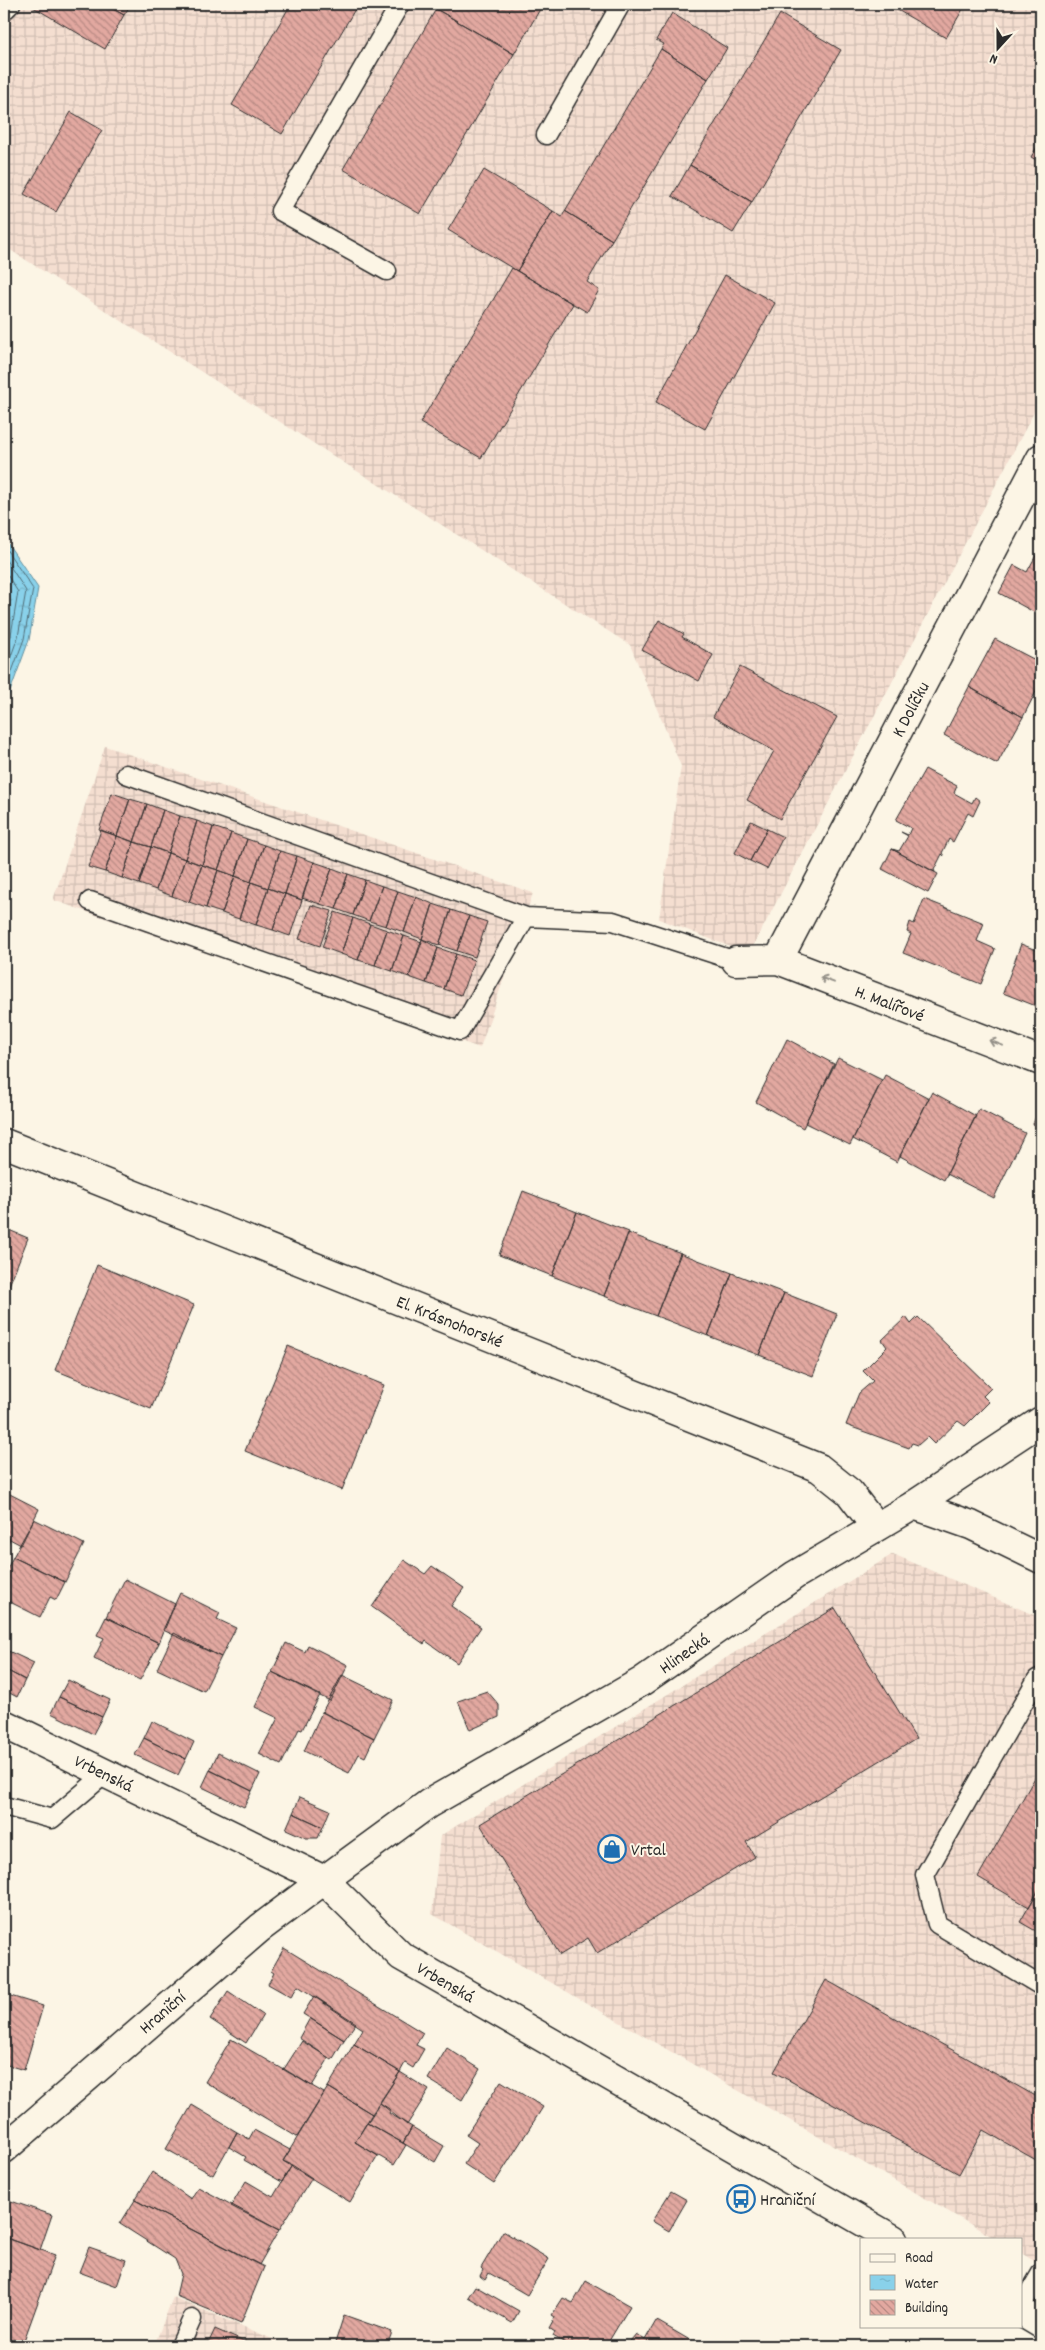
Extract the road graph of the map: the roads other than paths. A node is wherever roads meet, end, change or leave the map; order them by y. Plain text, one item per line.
1 (11, 4) edge
2 (400, 4) edge
3 (621, 4) edge
4 (4, 12) edge
5 (546, 135) dead end
6 (387, 271) dead end
7 (1041, 458) edge
8 (126, 774) dead end
9 (90, 901) dead end
10 (526, 917) junction
11 (778, 960) junction
12 (736, 961) joint
13 (1041, 1060) edge
14 (4, 1143) edge
15 (1041, 1421) edge
16 (914, 1505) junction
17 (876, 1527) junction
18 (1041, 1559) edge
19 (1041, 1677) edge
20 (4, 1724) edge
21 (105, 1774) junction
22 (4, 1806) edge
23 (324, 1880) junction
24 (1041, 1986) edge
25 (4, 2149) edge
26 (891, 2238) edge
27 (1041, 2273) edge
28 (1022, 2305) edge
29 (1022, 2313) edge
30 (192, 2319) dead end
31 (1041, 2324) edge
32 (180, 2346) edge

1 - 4 lane
2 - 6 lane
3 - 5 lane
7 - 11 street, K Dolíčku
8 - 10 lane
9 - 10 lane
10 - 12 lane
11 - 12 street, H. Malířové
13 -> 11 street, H. Malířové
14 - 17 street, El. Krásnohorské
15 - 16 street, Hlinecká
16 - 17 street, Hlinecká
16 - 18 street
17 - 23 street, Hlinecká
19 - 24 lane
20 - 21 street, Vrbenská
21 - 22 lane
21 - 23 street, Vrbenská
23 - 25 street, Hraniční
23 - 26 street, Vrbenská
27 - 28 lane
29 - 31 street
30 - 32 lane

